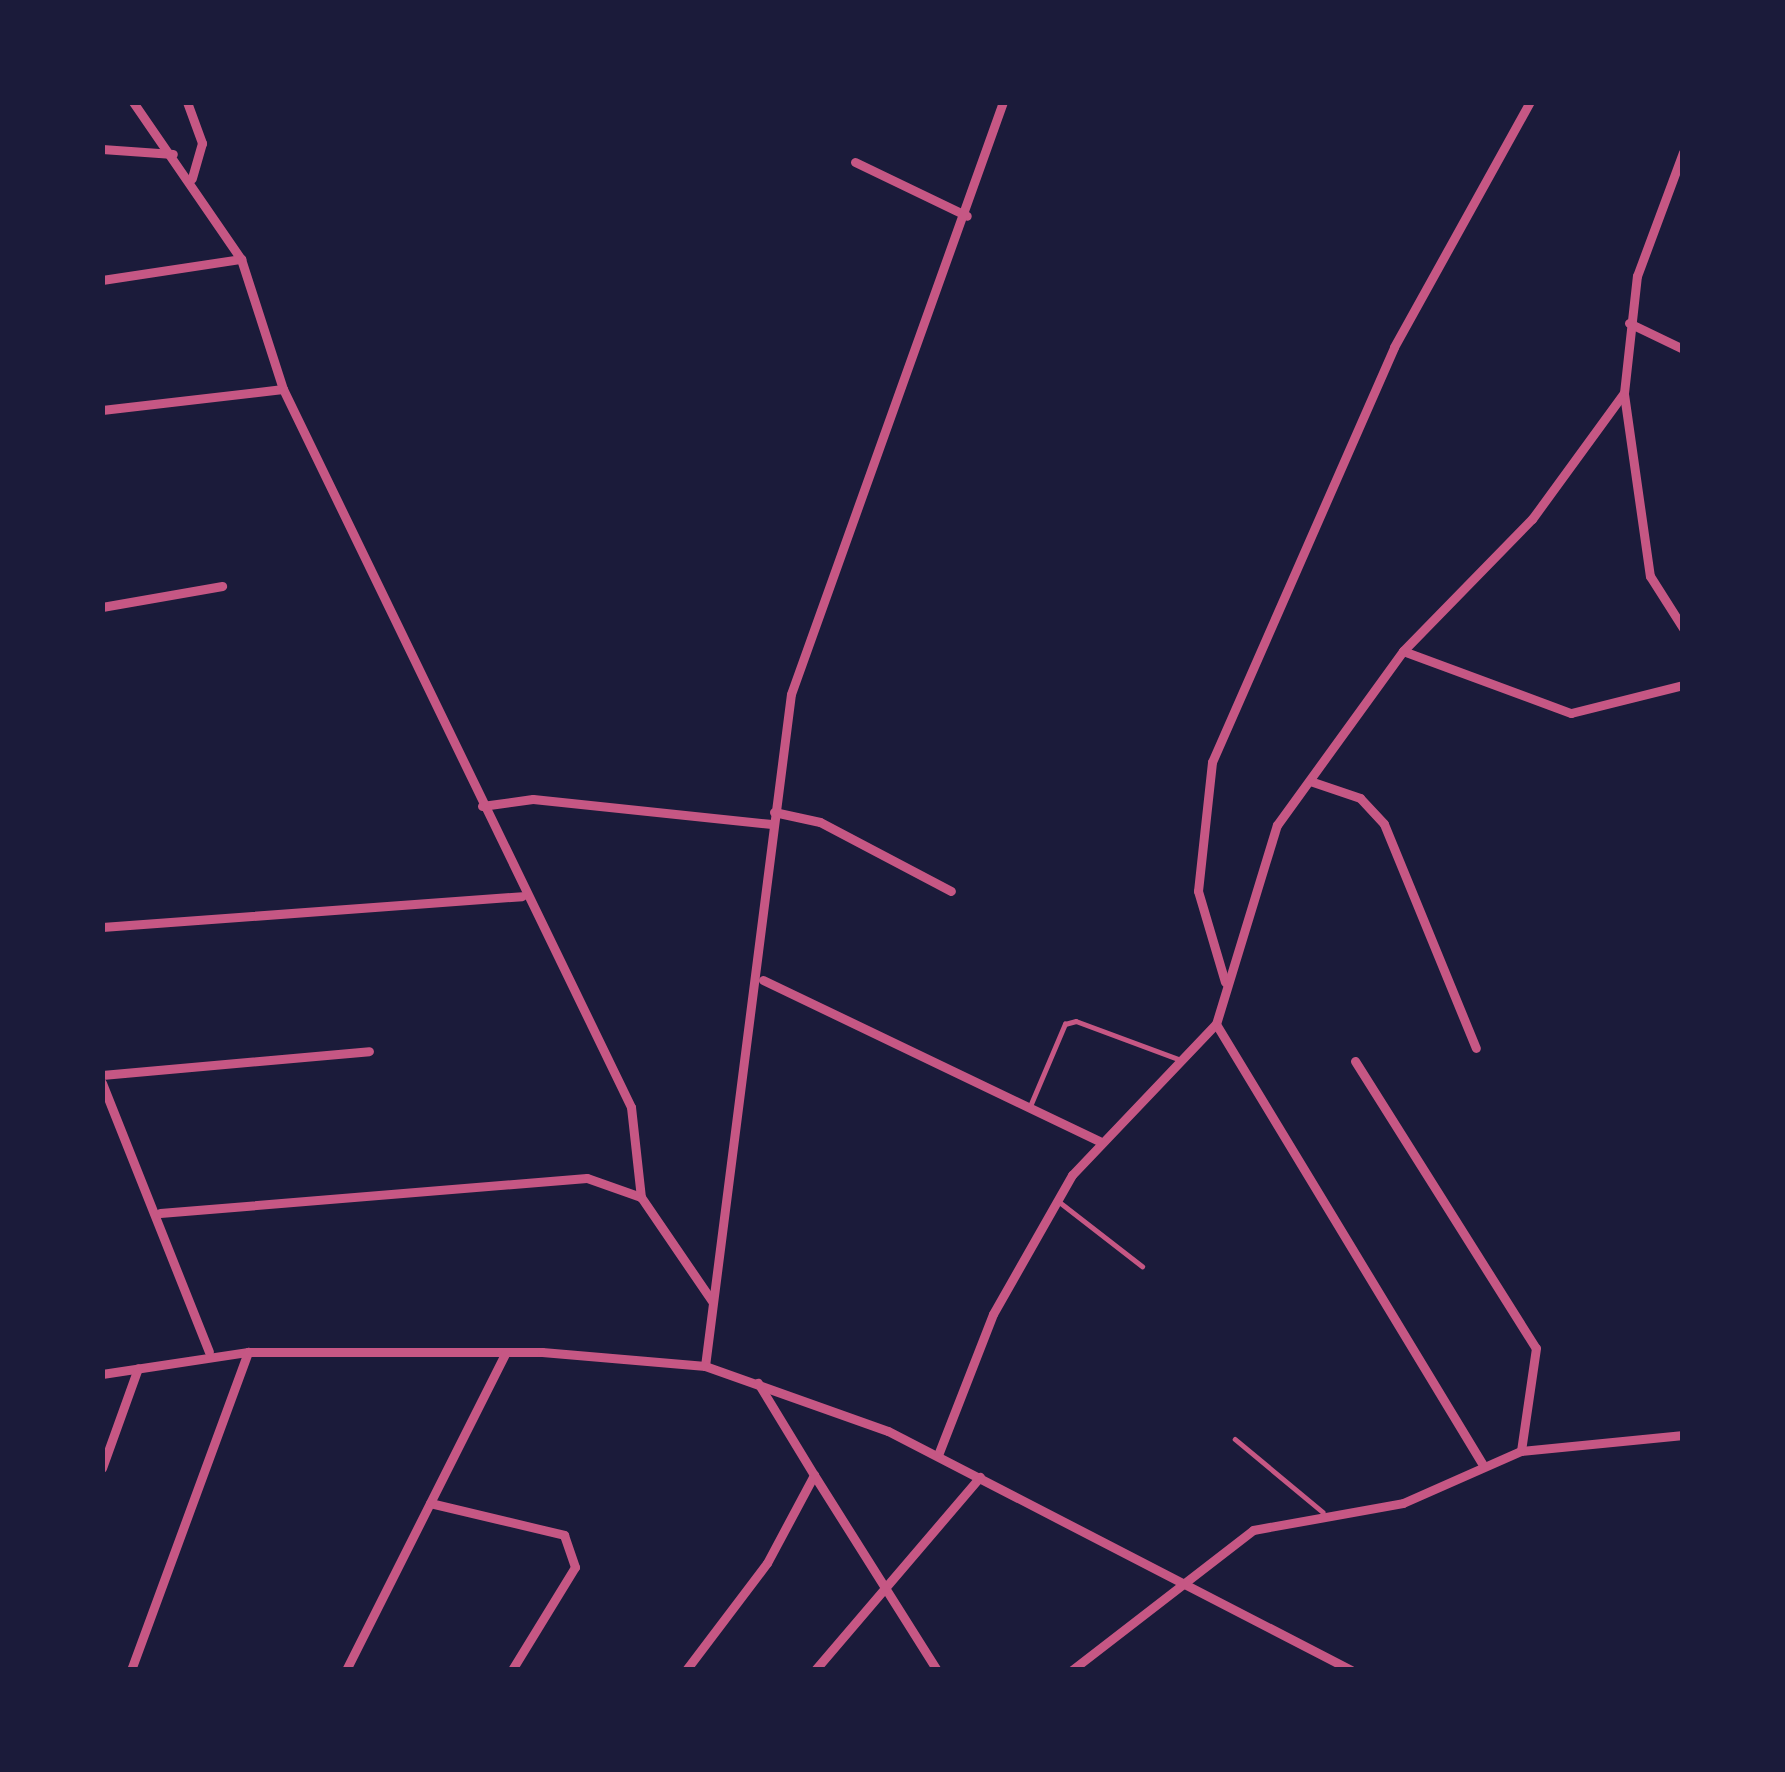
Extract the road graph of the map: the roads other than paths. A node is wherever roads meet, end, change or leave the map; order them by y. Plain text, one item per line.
1 (133, 102) edge
2 (187, 102) edge
3 (1004, 102) edge
4 (1530, 102) edge
5 (102, 149) edge
6 (1683, 152) edge
7 (173, 154) junction
8 (855, 162) dead end
9 (192, 179) junction
10 (967, 216) junction
11 (242, 259) junction
12 (102, 280) edge
13 (1629, 323) junction
14 (1683, 349) edge
15 (283, 389) junction
16 (1624, 393) junction
17 (102, 410) edge
18 (222, 586) dead end
19 (102, 607) edge
20 (1683, 628) edge
21 (1403, 651) junction
22 (1683, 685) edge
23 (1310, 781) junction
24 (482, 806) junction
25 (773, 818) junction
26 (952, 891) dead end
27 (522, 896) junction
28 (102, 927) edge
29 (763, 980) junction
30 (1225, 982) junction
31 (1216, 1024) junction
32 (1476, 1048) dead end
33 (369, 1051) dead end
34 (1181, 1060) junction
35 (1355, 1060) dead end
36 (102, 1078) edge
37 (1029, 1108) junction
38 (1099, 1142) junction
39 (641, 1197) junction
40 (1057, 1200) junction
41 (160, 1213) junction
42 (1142, 1266) dead end
43 (713, 1303) junction
44 (208, 1352) junction
45 (248, 1352) junction
46 (506, 1352) junction
47 (705, 1366) junction
48 (138, 1368) junction
49 (102, 1374) edge
50 (758, 1382) junction
51 (1683, 1435) edge
52 (1235, 1439) dead end
53 (1521, 1451) junction
54 (938, 1455) junction
55 (1483, 1466) junction
56 (102, 1468) edge
57 (814, 1475) junction
58 (980, 1477) junction
59 (430, 1503) junction
60 (1323, 1512) junction
61 (1186, 1578) junction
62 (887, 1586) junction
63 (131, 1670) edge
64 (346, 1670) edge
65 (512, 1670) edge
66 (686, 1670) edge
67 (815, 1670) edge
68 (937, 1670) edge
69 (1072, 1670) edge
70 (1352, 1670) edge

1 - 7 street
2 - 9 street
3 - 10 street
4 - 30 street
5 - 7 street
6 - 13 street
7 - 9 street
8 - 10 street
9 - 11 street
10 - 25 street
11 - 12 street
11 - 15 street
13 - 14 street
13 - 16 street
15 - 17 street
15 - 24 street
16 - 20 street
16 - 21 street
18 - 19 street
21 - 22 street
21 - 23 street
23 - 30 street
23 - 32 street
24 - 25 street
24 - 27 street
25 - 26 street
25 - 29 street
27 - 28 street
27 - 39 street
29 - 37 street
29 - 43 street
30 - 31 street
31 - 34 street
31 - 55 street
33 - 36 street
34 - 37 lane
34 - 38 street
35 - 53 street
36 - 41 street
37 - 38 street
38 - 40 street
39 - 41 street
39 - 43 street
40 - 42 lane
40 - 54 street
41 - 44 street
43 - 47 street
44 - 45 street
44 - 48 street
45 - 46 street
45 - 63 street
46 - 47 street
46 - 59 street
47 - 50 street
48 - 49 street
48 - 56 street
50 - 54 street
50 - 57 street
51 - 53 street
52 - 60 lane
53 - 55 street
54 - 58 street
55 - 60 street
57 - 62 street
57 - 66 street
58 - 61 street
58 - 62 street
59 - 64 street
59 - 65 street
60 - 61 street
61 - 69 street
61 - 70 street
62 - 67 street
62 - 68 street

